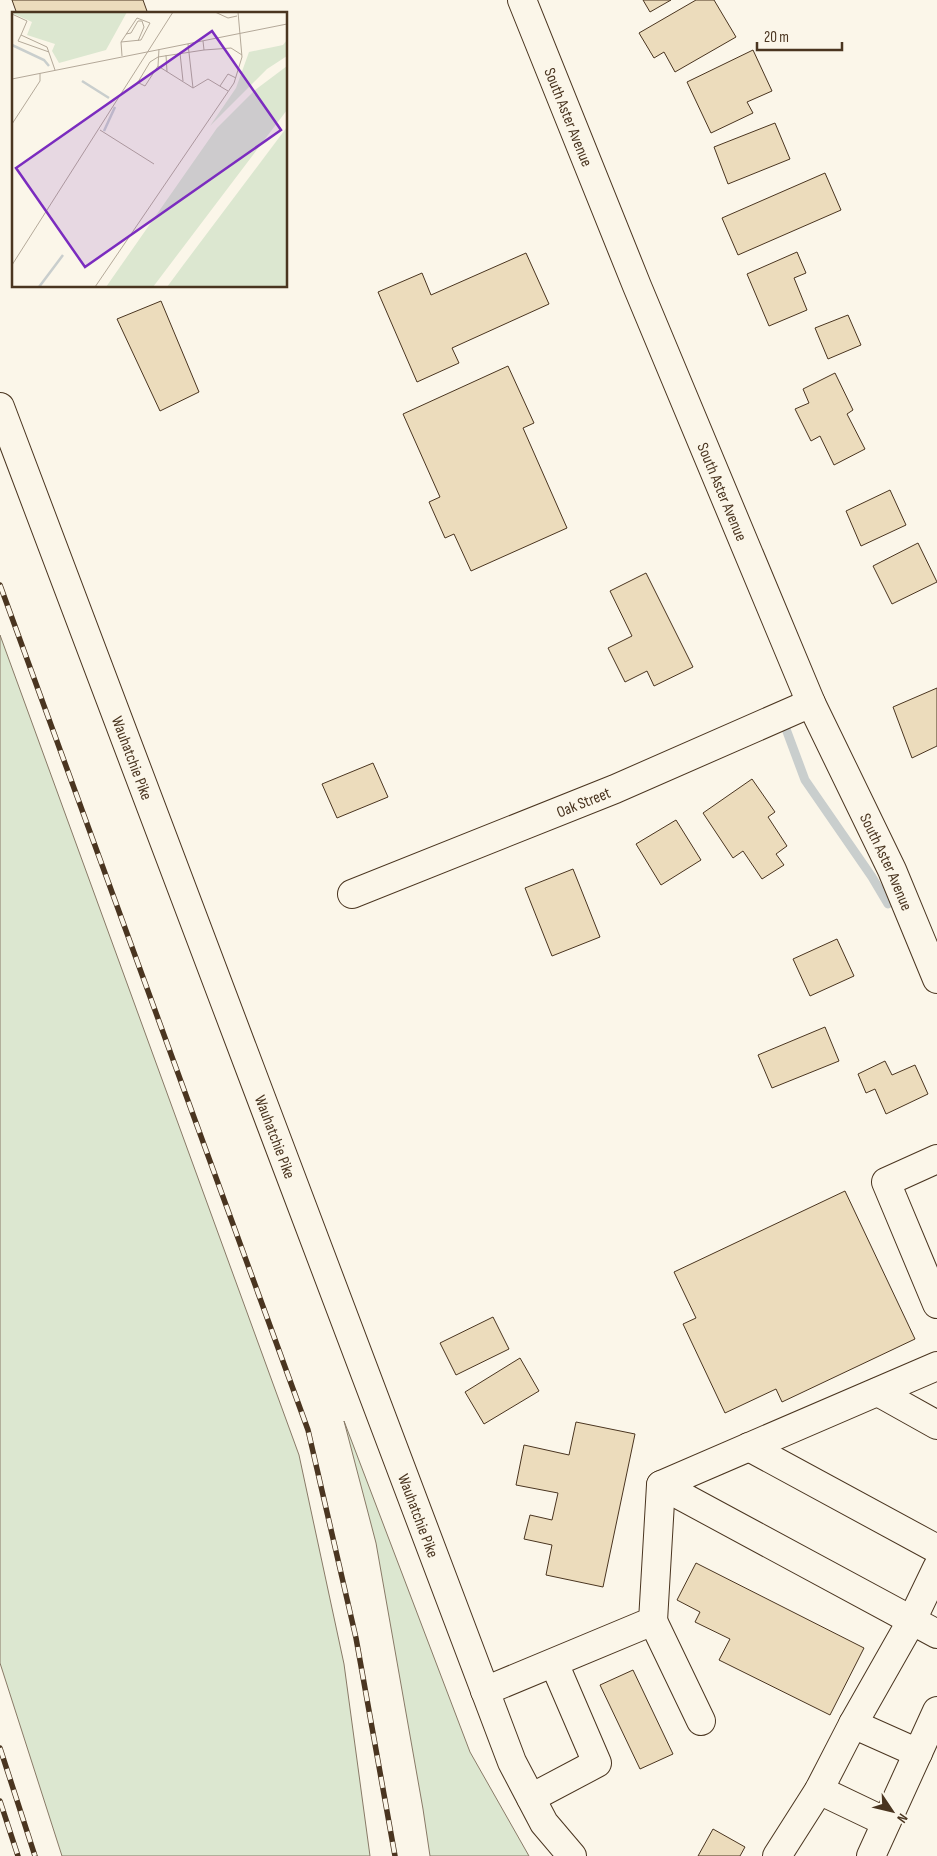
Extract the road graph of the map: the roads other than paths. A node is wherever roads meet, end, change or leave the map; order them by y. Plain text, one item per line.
1 (522, 0) edge
2 (0, 407) edge
3 (811, 703) junction
4 (352, 894) dead end
5 (937, 979) edge
6 (937, 1159) edge
7 (937, 1304) edge
8 (937, 1366) edge
9 (878, 1392) junction
10 (937, 1426) edge
11 (749, 1447) junction
12 (661, 1485) junction
13 (937, 1549) edge
14 (937, 1568) edge
15 (653, 1620) junction
16 (912, 1620) junction
17 (937, 1634) edge
18 (554, 1663) junction
19 (485, 1691) junction
20 (937, 1711) edge
21 (701, 1721) dead end
22 (853, 1724) junction
23 (918, 1753) junction
24 (819, 1790) junction
25 (531, 1798) junction
26 (886, 1822) junction
27 (572, 1856) edge
28 (777, 1856) edge
29 (871, 1856) edge

1 - 3 street, South Aster Avenue
2 - 19 street, Wauhatchie Pike
3 - 4 street, Oak Street
3 - 5 street, South Aster Avenue
6 - 7 street
8 - 9 street
9 - 10 street
9 - 11 street
11 - 12 street
11 - 13 street
12 - 15 street
12 - 16 street
14 - 16 street
15 - 18 street
15 - 21 street
16 - 17 street
16 - 22 street
18 - 19 street
18 - 25 street
19 - 25 street, Wauhatchie Pike
20 - 23 street
22 - 23 street
22 - 24 street
23 - 26 street
24 - 26 street
24 - 28 street
25 - 27 street, Wauhatchie Pike
26 - 29 street

